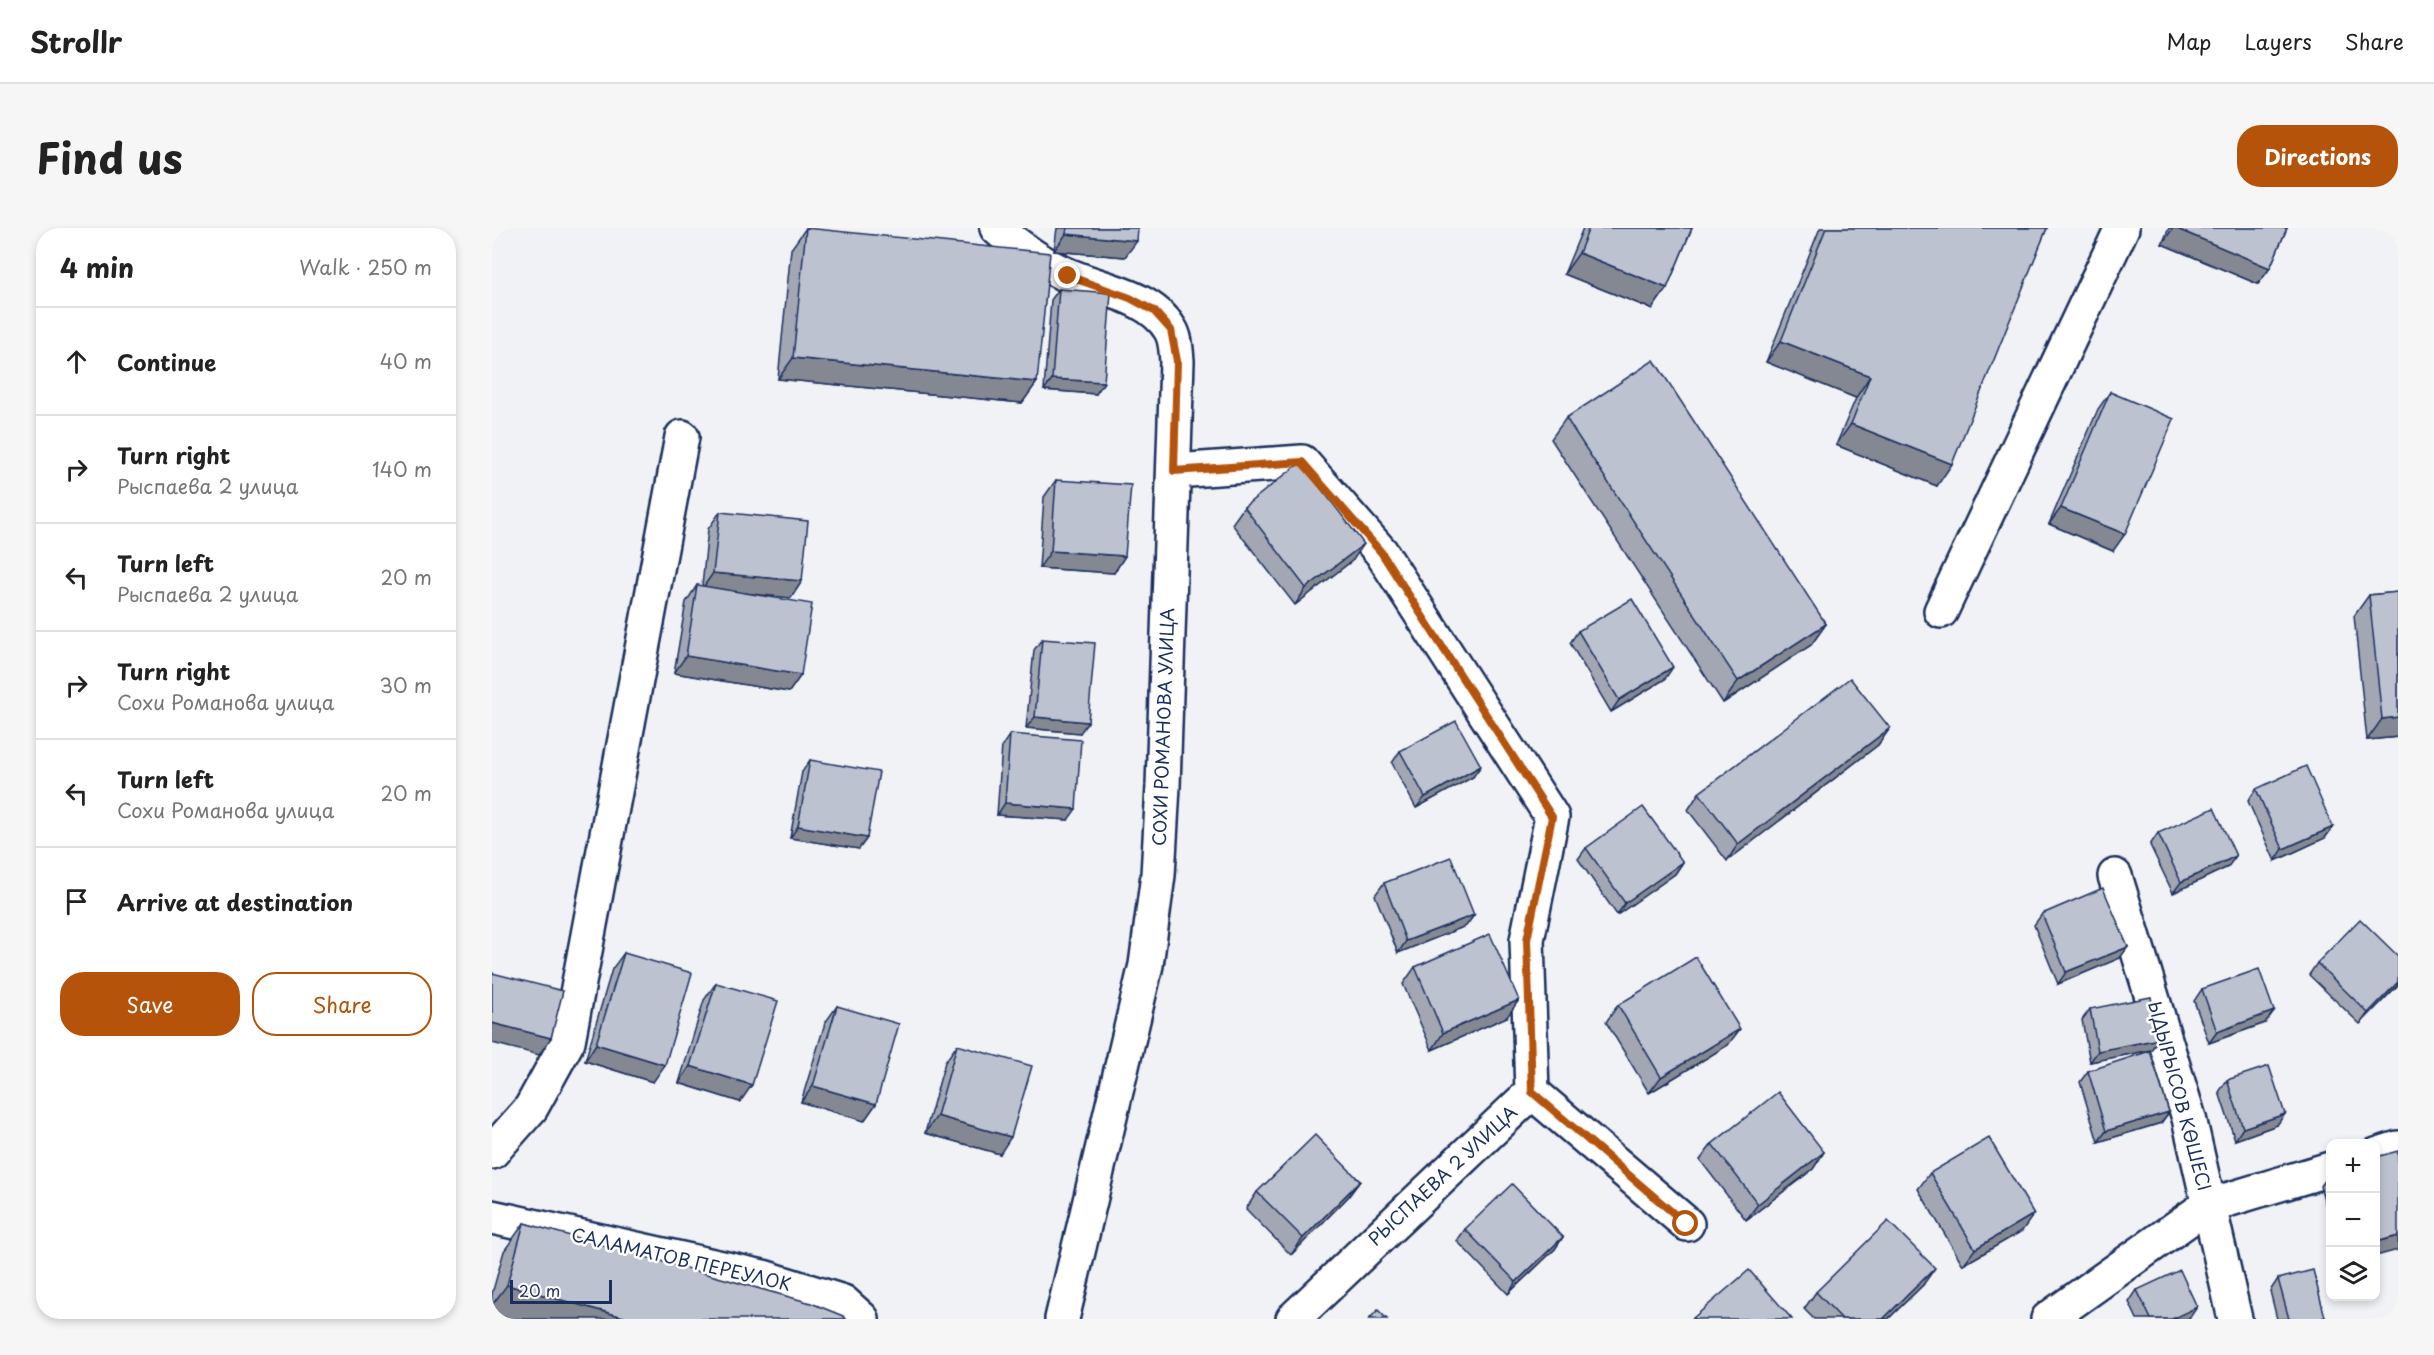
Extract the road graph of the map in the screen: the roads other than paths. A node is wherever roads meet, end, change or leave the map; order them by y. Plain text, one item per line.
1 (997, 228) edge
2 (2122, 228) edge
3 (682, 436) dead end
4 (1174, 471) junction
5 (1941, 611) dead end
6 (2115, 876) dead end
7 (1532, 1092) junction
8 (2398, 1148) edge
9 (492, 1152) edge
10 (2380, 1154) edge
11 (2326, 1170) edge
12 (2209, 1206) junction
13 (492, 1216) edge
14 (1686, 1224) dead end
15 (862, 1319) edge
16 (1062, 1319) edge
17 (1293, 1319) edge
18 (2048, 1319) edge
19 (2235, 1319) edge

1 - 4 street, СОХИ РОМАНОВА УЛИЦА
2 - 5 street
3 - 9 street
4 - 7 street, РЫСПАЕВА 2 УЛИЦА
4 - 16 street, СОХИ РОМАНОВА УЛИЦА
6 - 12 street, ЫДЫРЫСОВ КӨШЕСІ
7 - 14 street
7 - 17 street, РЫСПАЕВА 2 УЛИЦА
8 - 10 street
11 - 12 street
12 - 18 street
12 - 19 street, ЫДЫРЫСОВ КӨШЕСІ
13 - 15 street, САЛАМАТОВ ПЕРЕУЛОК

